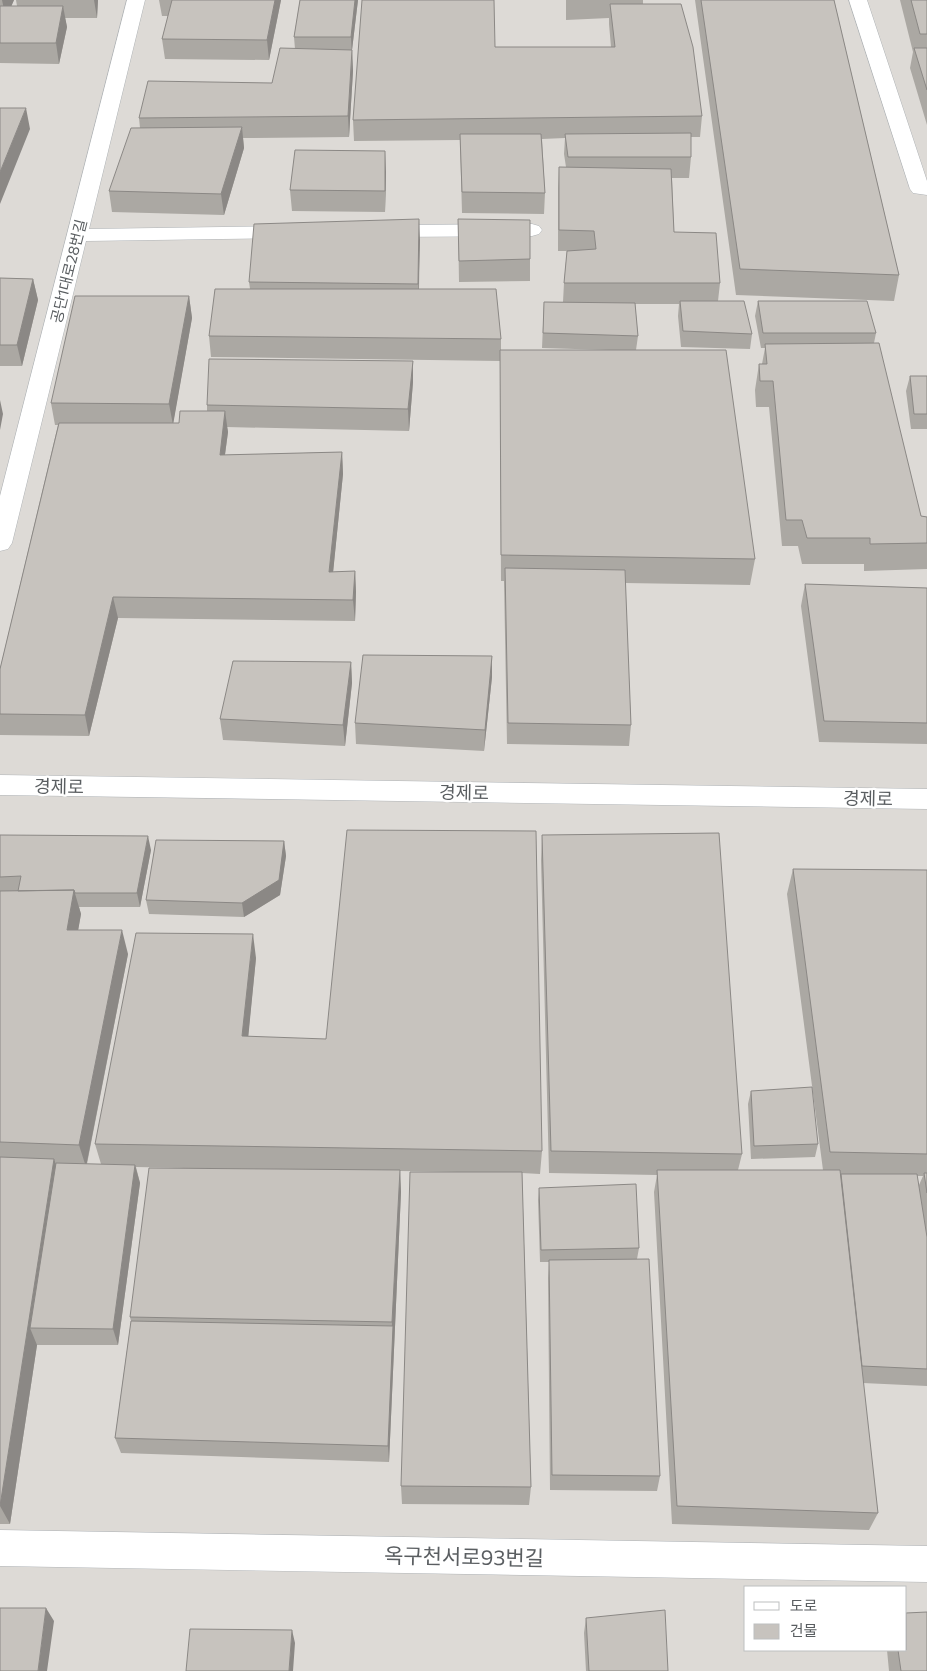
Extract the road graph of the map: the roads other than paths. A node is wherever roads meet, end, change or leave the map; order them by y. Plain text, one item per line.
1 (136, 0) edge
2 (858, 0) edge
3 (927, 189) edge
4 (532, 230) edge
5 (314, 232) edge
6 (364, 232) edge
7 (77, 235) junction
8 (0, 543) edge
9 (0, 785) edge
10 (927, 798) edge
11 (0, 1548) edge
12 (927, 1564) edge

1 - 7 street, 공단1대로28번길
2 - 3 street
4 - 6 street
5 - 7 street
7 - 8 street, 공단1대로28번길
9 - 10 street, 경제로
11 - 12 street, 옥구천서로93번길

